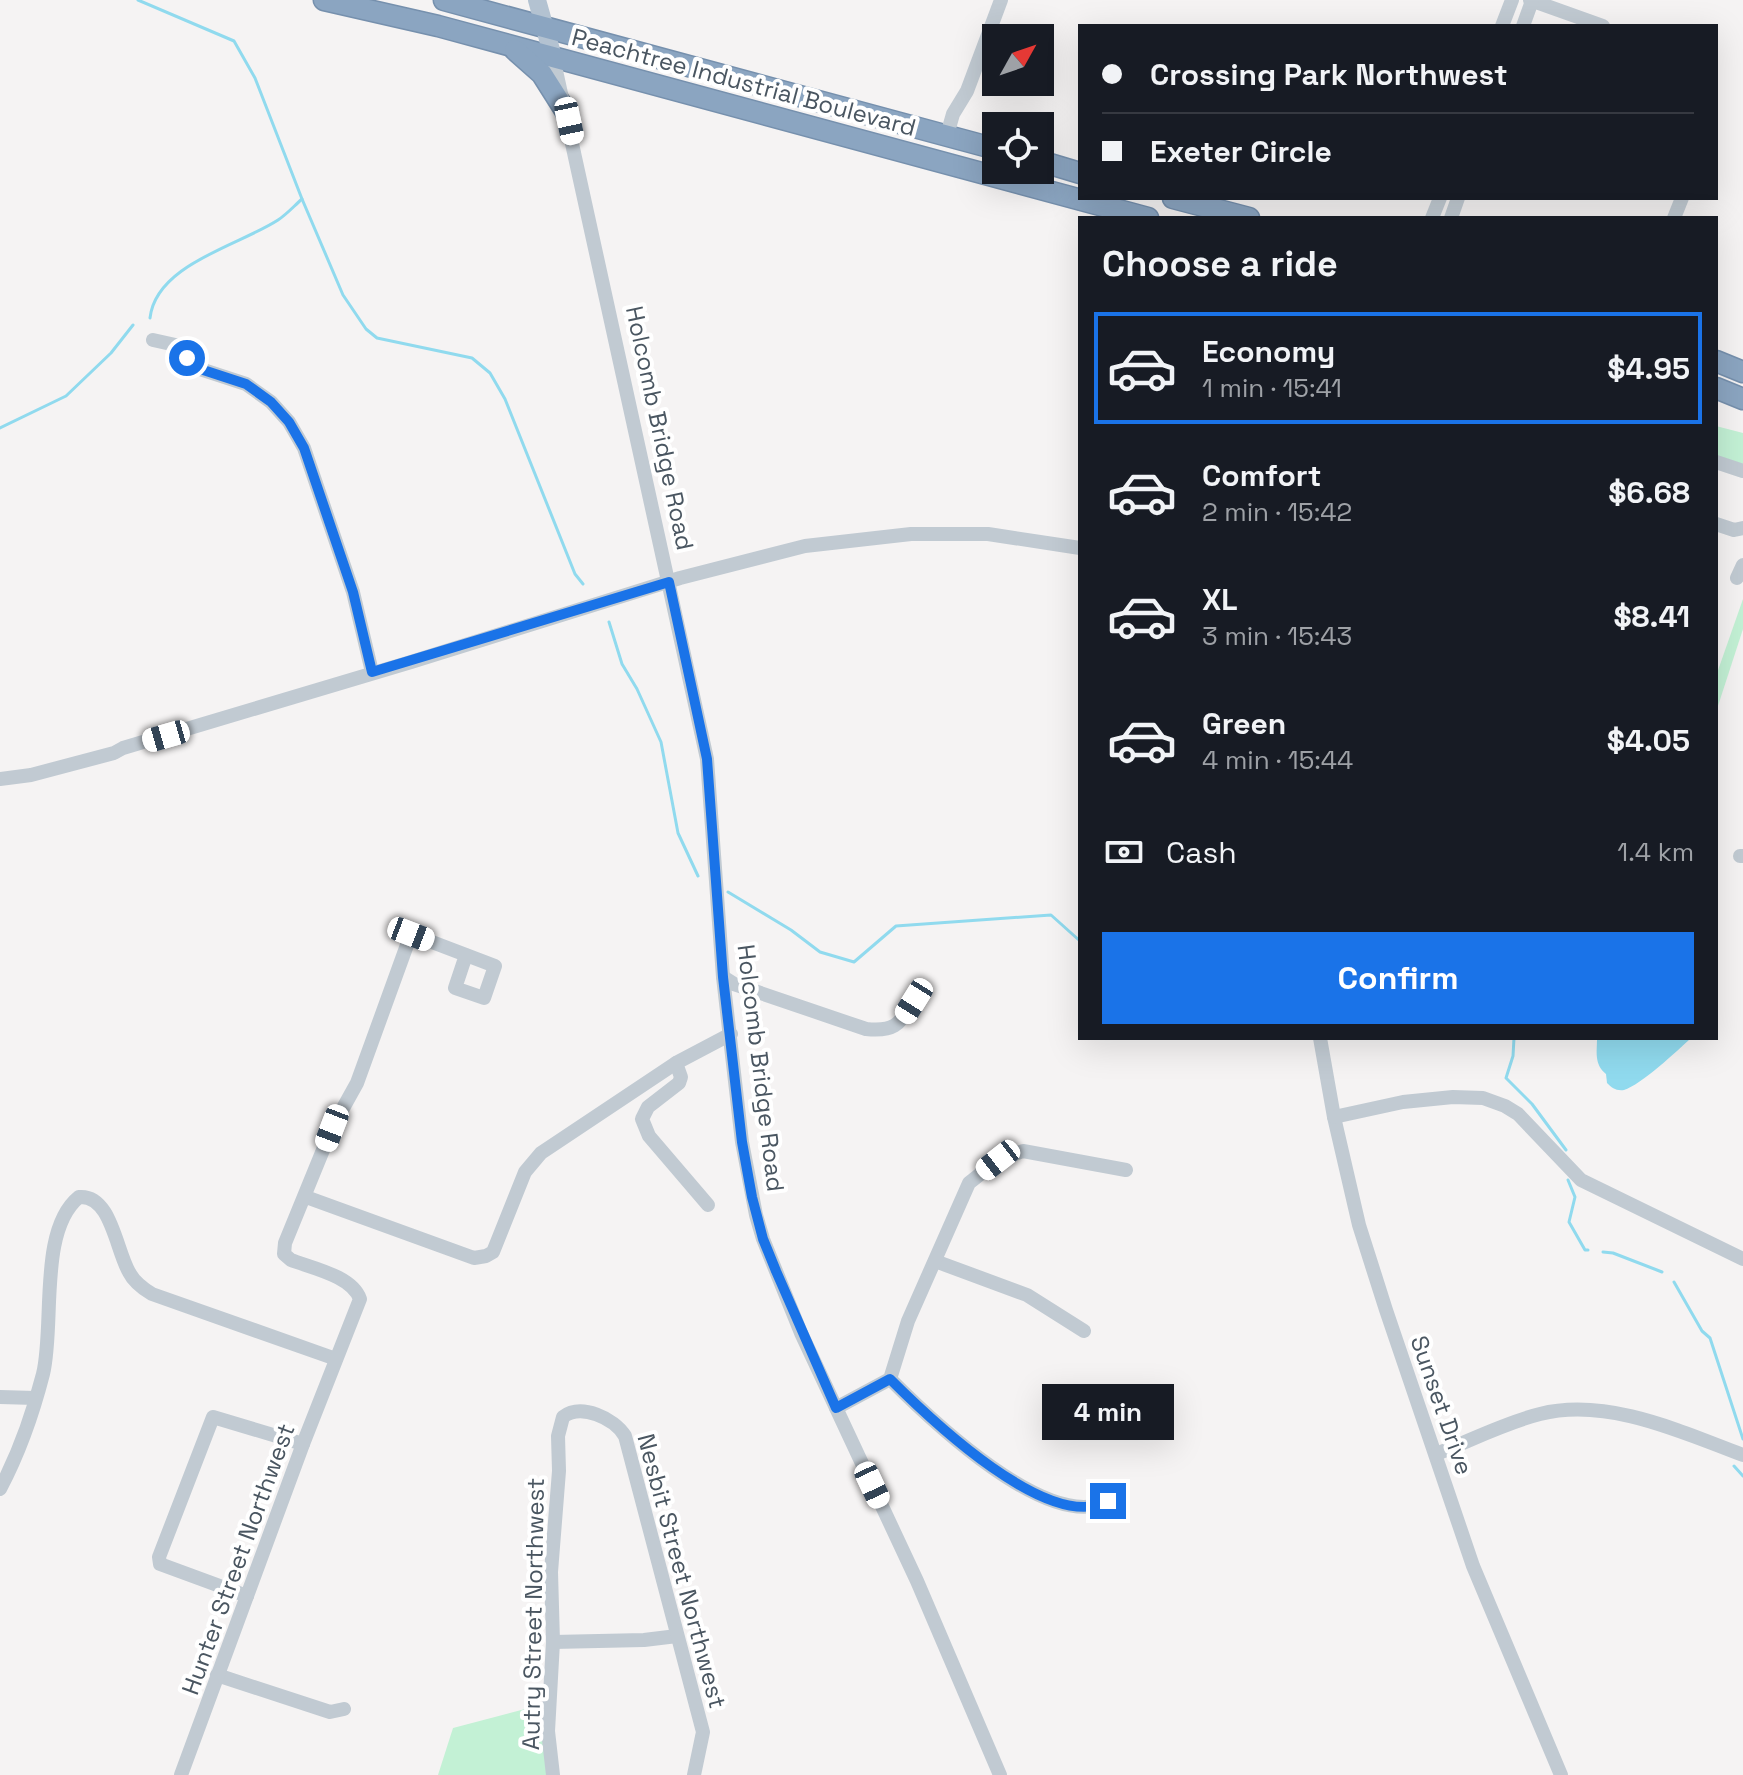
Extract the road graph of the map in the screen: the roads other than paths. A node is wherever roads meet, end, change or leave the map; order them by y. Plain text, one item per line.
1 (324, 0) edge
2 (444, 0) edge
3 (512, 0) edge
4 (537, 0) edge
5 (1001, 0) edge
6 (1512, 0) edge
7 (1534, 1) edge
8 (491, 13) junction
9 (1503, 24) edge
10 (1524, 24) edge
11 (1597, 24) edge
12 (545, 27) junction
13 (508, 45) junction
14 (553, 57) junction
15 (568, 115) junction
16 (947, 135) junction
17 (982, 145) edge
18 (1054, 165) edge
19 (1078, 172) edge
20 (1078, 199) edge
21 (1081, 200) edge
22 (1181, 200) edge
23 (1141, 216) edge
24 (1241, 216) edge
25 (153, 340) dead end
26 (1718, 362) edge
27 (1743, 372) edge
28 (1718, 389) edge
29 (1743, 399) edge
30 (1718, 463) edge
31 (1743, 471) edge
32 (1718, 525) edge
33 (1743, 528) edge
34 (1078, 548) edge
35 (669, 582) junction
36 (372, 672) junction
37 (0, 779) edge
38 (466, 955) dead end
39 (723, 977) junction
40 (914, 1001) dead end
41 (731, 1034) junction
42 (1320, 1040) edge
43 (676, 1063) junction
44 (1334, 1117) junction
45 (1126, 1170) dead end
46 (306, 1197) junction
47 (708, 1205) dead end
48 (1743, 1259) edge
49 (935, 1261) junction
50 (1084, 1331) dead end
51 (336, 1359) junction
52 (890, 1379) junction
53 (0, 1397) edge
54 (35, 1398) junction
55 (836, 1408) junction
56 (303, 1444) junction
57 (558, 1453) joint
58 (1436, 1454) junction
59 (1743, 1455) edge
60 (0, 1489) edge
61 (1108, 1501) dead end
62 (247, 1596) junction
63 (677, 1636) junction
64 (553, 1642) junction
65 (217, 1675) junction
66 (344, 1709) dead end
67 (181, 1775) edge
68 (553, 1775) edge
69 (694, 1775) edge
70 (1000, 1775) edge
71 (1561, 1775) edge

1 - 13 highway, Peachtree Industrial Boulevard
2 - 8 highway, Peachtree Industrial Boulevard
3 - 8 highway
4 - 12 main road, Holcomb Bridge Road
5 - 16 street
6 - 9 street
7 - 10 street
7 - 11 street
8 - 12 highway, Peachtree Industrial Boulevard
12 - 14 main road, Holcomb Bridge Road
12 - 16 highway, Peachtree Industrial Boulevard
13 - 14 highway, Peachtree Industrial Boulevard
13 - 15 highway
14 - 15 street, Holcomb Bridge Road
14 - 20 highway, Peachtree Industrial Boulevard
15 - 35 street, Holcomb Bridge Road
16 - 17 highway, Peachtree Industrial Boulevard
18 - 19 highway
21 - 23 highway, Peachtree Industrial Boulevard
22 - 24 highway
25 - 36 street
26 - 27 highway
28 - 29 highway
30 - 31 street
32 - 33 street
34 - 35 street
35 - 36 street
35 - 39 street, Holcomb Bridge Road
36 - 37 street
38 - 46 street
39 - 40 street
39 - 41 street, Holcomb Bridge Road
41 - 43 street
41 - 55 street, Holcomb Bridge Road
42 - 44 street, Sunset Drive
43 - 46 street
43 - 47 street
44 - 48 street
44 - 58 street, Sunset Drive
45 - 49 street
46 - 51 street, Hunter Street Northwest
49 - 50 street
49 - 52 street
51 - 54 street
51 - 56 street, Hunter Street Northwest
52 - 55 street
52 - 61 street
53 - 54 street
54 - 60 street
55 - 70 street, Holcomb Bridge Road
56 - 62 street, Hunter Street Northwest
56 - 62 street
57 - 63 street, Nesbit Street Northwest
57 - 64 street, Autry Street Northwest
58 - 59 street
58 - 71 street, Sunset Drive
62 - 65 street, Hunter Street Northwest
63 - 64 street
63 - 69 street, Nesbit Street Northwest
64 - 68 street, Autry Street Northwest
65 - 66 street
65 - 67 street, Hunter Street Northwest

